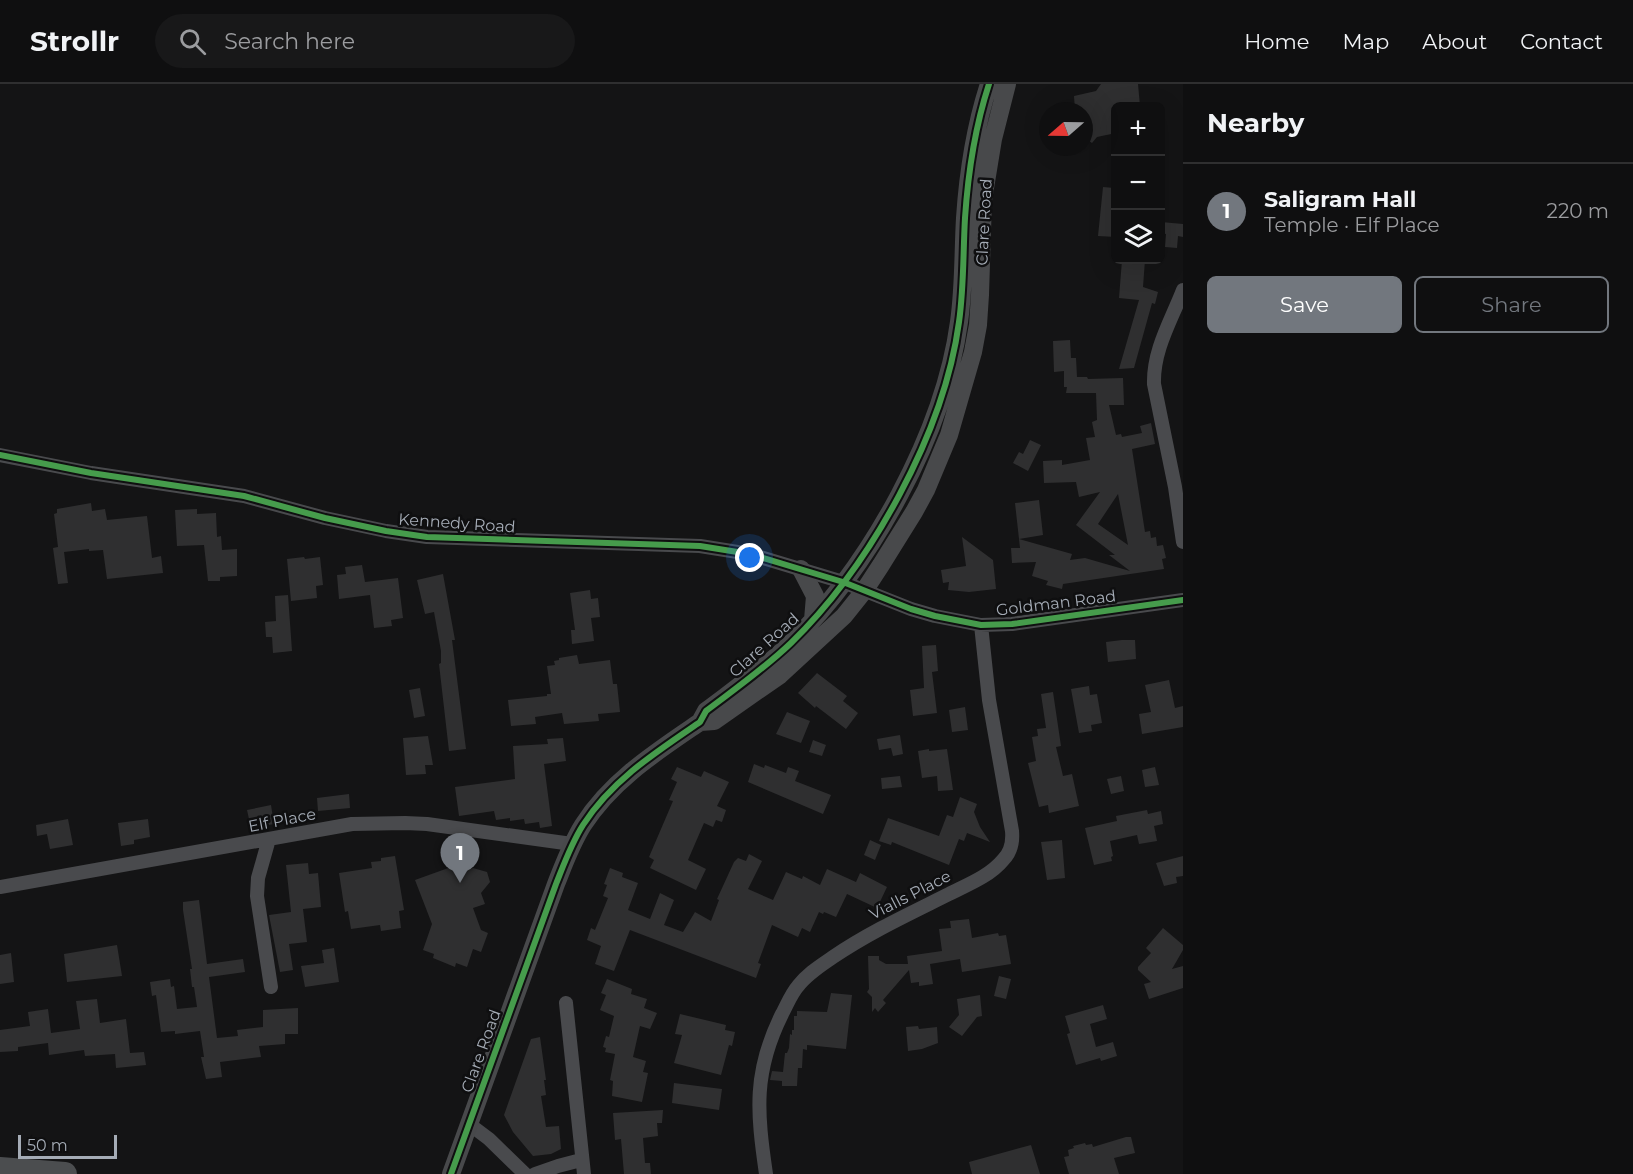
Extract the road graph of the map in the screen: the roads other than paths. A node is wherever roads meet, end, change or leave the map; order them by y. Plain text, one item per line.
1 (988, 84) edge
2 (1007, 84) edge
3 (1183, 290) edge
4 (0, 455) edge
5 (1183, 542) edge
6 (801, 569) junction
7 (843, 582) junction
8 (864, 591) junction
9 (1183, 600) edge
10 (813, 620) junction
11 (981, 625) junction
12 (700, 722) junction
13 (269, 839) junction
14 (572, 844) junction
15 (0, 887) edge
16 (271, 987) dead end
17 (566, 1003) dead end
18 (469, 1124) junction
19 (583, 1167) edge
20 (0, 1168) edge
21 (452, 1172) edge
22 (65, 1174) edge
23 (525, 1174) edge
24 (535, 1174) edge
25 (766, 1174) edge

1 - 7 street, Clare Road
2 - 8 street, Clare Road
3 - 5 street
4 - 6 street, Kennedy Road
6 - 7 street, Kennedy Road
6 - 10 street
7 - 8 street, Goldman Road
7 - 10 street, Clare Road
8 - 11 street, Goldman Road
8 - 12 street, Clare Road
9 - 11 street, Goldman Road
10 - 12 street, Clare Road
11 - 25 street, Vialls Place
12 - 14 street, Clare Road
13 - 14 street, Elf Place
13 - 15 street, Elf Place
13 - 16 street
14 - 18 street, Clare Road
17 - 19 street
18 - 21 street, Clare Road
18 - 23 street
19 - 24 street
20 - 22 highway

